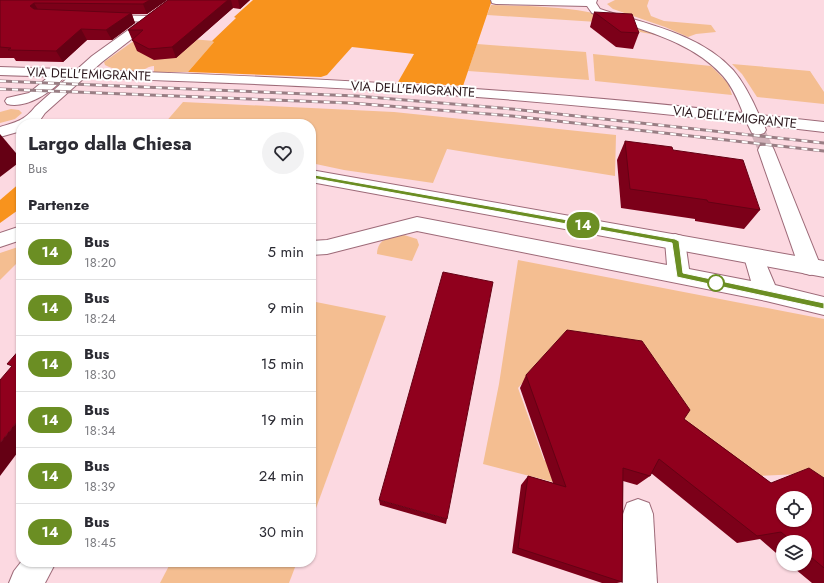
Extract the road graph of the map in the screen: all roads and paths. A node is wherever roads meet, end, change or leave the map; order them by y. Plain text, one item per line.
1 (177, 0) edge
2 (496, 1) edge
3 (591, 2) edge
4 (93, 18) edge
5 (151, 19) junction
6 (97, 59) junction
7 (0, 71) edge
8 (65, 73) junction
9 (82, 74) junction
10 (6, 103) edge
11 (42, 115) junction
12 (35, 119) edge
13 (756, 125) junction
14 (824, 126) edge
15 (16, 128) edge
16 (0, 132) edge
17 (766, 150) tunnel mouth
18 (316, 177) edge
19 (16, 235) edge
20 (0, 240) edge
21 (675, 241) junction
22 (316, 248) edge
23 (754, 257) junction
24 (817, 268) edge
25 (679, 275) junction
26 (766, 292) junction
27 (824, 306) edge
28 (638, 514) dead end
29 (37, 567) edge
30 (26, 583) edge
31 (640, 583) edge

1 - 5 street
2 - 3 street
3 - 13 street
4 - 5 street
5 - 6 street
6 - 8 street
6 - 9 street
7 - 8 street, VIA DELL'EMIGRANTE
8 - 9 street, VIA DELL'EMIGRANTE
8 - 10 street
9 - 11 street
9 - 13 street, VIA DELL'EMIGRANTE
10 - 11 street
11 - 12 street
13 - 14 street, VIA DELL'EMIGRANTE
15 - 16 street
17 - 24 street
18 - 21 street
19 - 20 street
21 - 23 street
21 - 25 street
22 - 25 street
23 - 24 street
23 - 26 street
25 - 26 street
26 - 27 street
28 - 31 street
29 - 30 street

